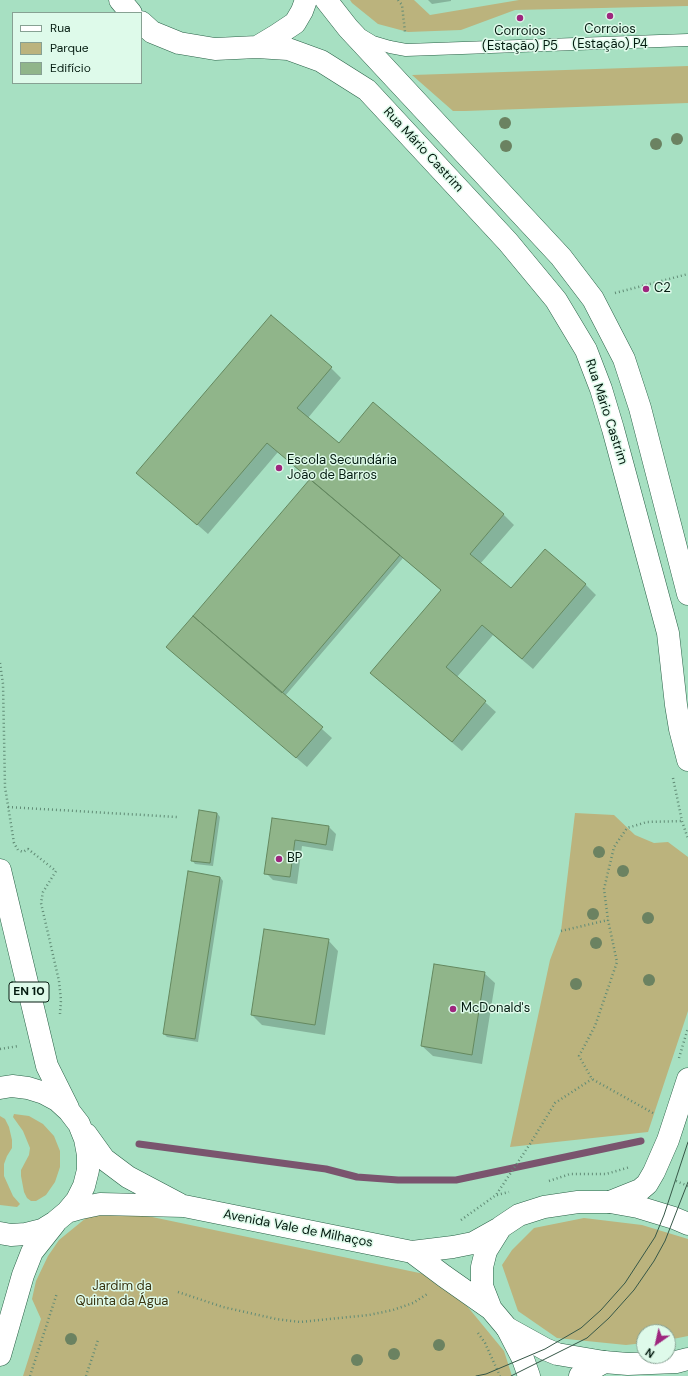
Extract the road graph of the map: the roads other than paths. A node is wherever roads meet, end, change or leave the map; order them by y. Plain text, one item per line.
1 (306, 0) edge
2 (326, 0) edge
3 (142, 23) edge
4 (348, 28) junction
5 (688, 40) edge
6 (257, 47) junction
7 (688, 594) edge
8 (688, 760) edge
9 (0, 870) edge
10 (688, 1079) edge
11 (0, 1088) edge
12 (74, 1118) junction
13 (610, 1202) junction
14 (184, 1206) junction
15 (61, 1217) junction
16 (688, 1224) edge
17 (501, 1227) junction
18 (0, 1233) edge
19 (412, 1252) junction
20 (491, 1309) junction
21 (507, 1328) junction
22 (0, 1355) edge
23 (684, 1361) edge
24 (604, 1362) junction
25 (529, 1376) edge
26 (580, 1376) edge

1 - 6 street
2 - 4 street
3 - 6 street, Rua Mário Castrim
4 - 5 lane
4 - 7 street
6 - 8 street, Rua Mário Castrim
9 - 12 street, EN 10
10 - 13 street
11 - 12 street
12 - 14 street, Avenida Vale de Milhaços
12 - 15 street, EN 10
13 - 16 street
13 - 17 street, Avenida Vale de Milhaços
14 - 15 street, Avenida Vale de Milhaços
14 - 19 street, Avenida Vale de Milhaços
15 - 18 street, EN 10
15 - 22 street
17 - 19 street, Avenida Vale de Milhaços
17 - 20 street
19 - 20 street, Avenida Vale de Milhaços
20 - 21 street
21 - 24 street
21 - 25 street
23 - 24 street
24 - 26 street

